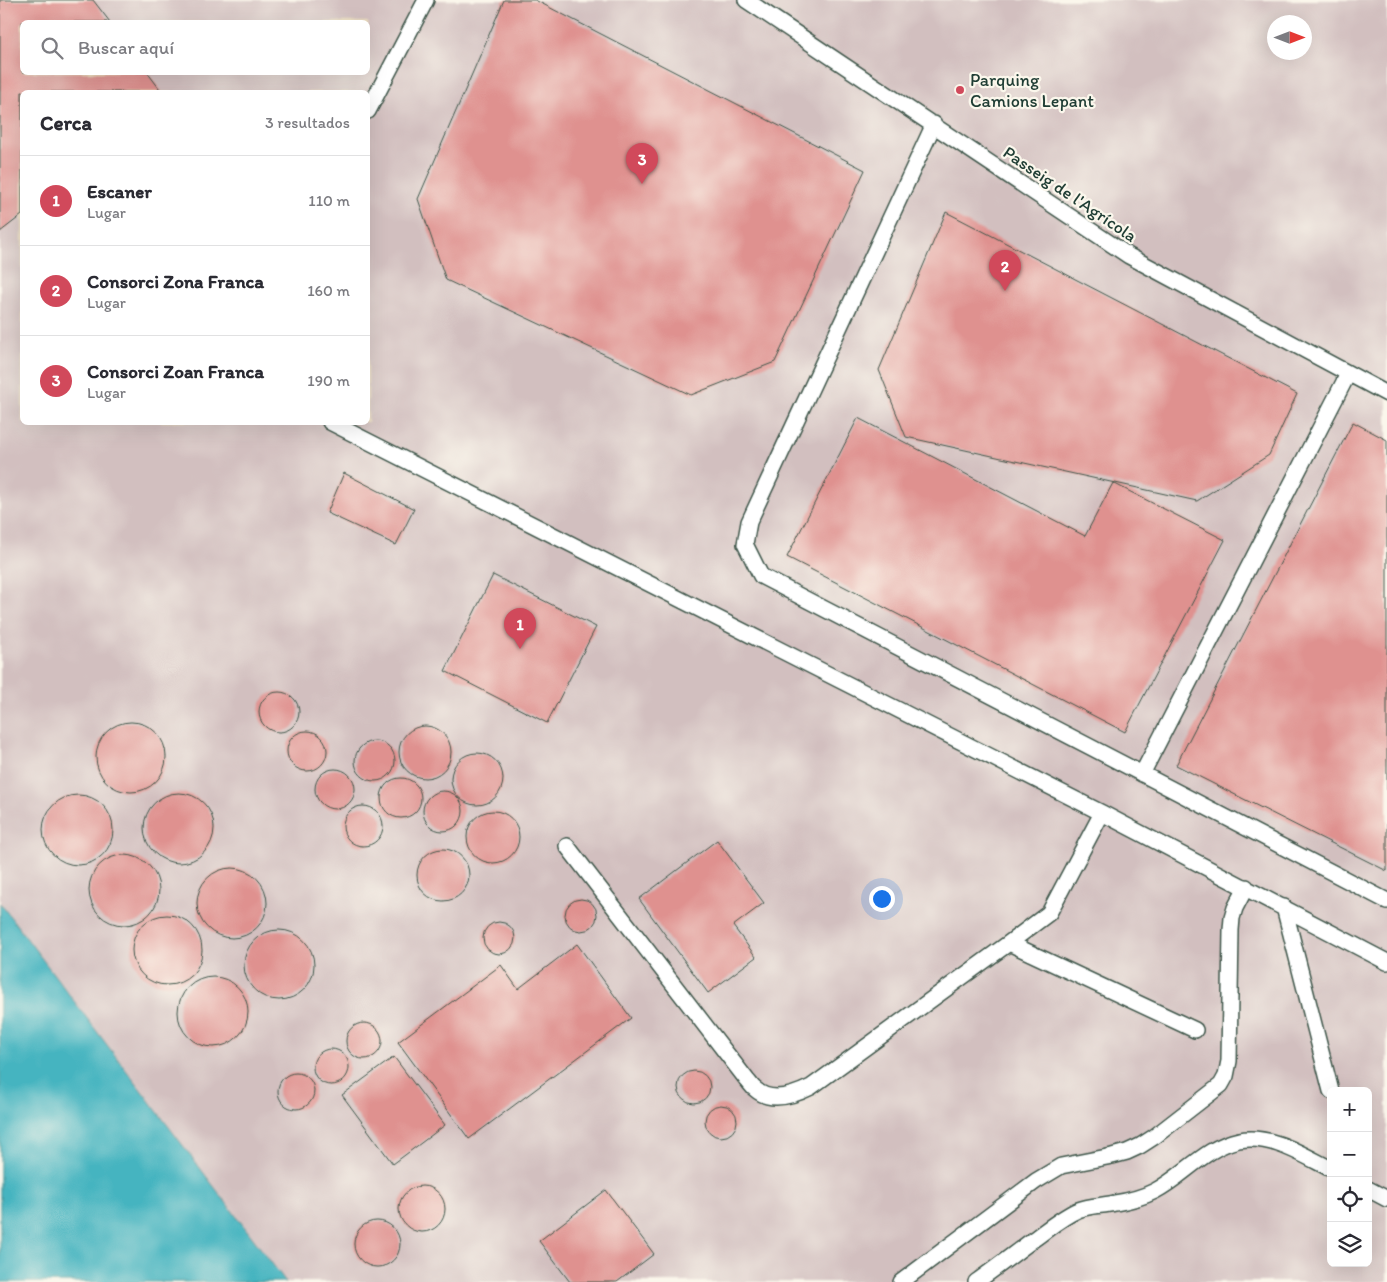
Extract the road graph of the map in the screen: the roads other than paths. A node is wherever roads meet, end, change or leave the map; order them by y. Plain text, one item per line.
1 (426, 0) edge
2 (746, 0) edge
3 (370, 107) edge
4 (934, 124) junction
5 (1348, 374) junction
6 (1387, 394) edge
7 (336, 425) edge
8 (1142, 774) junction
9 (1102, 813) junction
10 (567, 846) dead end
11 (1246, 887) junction
12 (1387, 901) edge
13 (1284, 907) junction
14 (1009, 943) junction
15 (1387, 962) edge
16 (1194, 1030) dead end
17 (1330, 1087) edge
18 (1327, 1168) edge
19 (1372, 1191) edge
20 (1387, 1199) edge
21 (901, 1282) edge
22 (976, 1282) edge

1 - 3 lane
2 - 4 lane, Passeig de l'Agrícola
4 - 5 lane, Passeig de l'Agrícola
4 - 8 lane
5 - 6 lane, Passeig de l'Agrícola
5 - 8 lane
7 - 9 lane
8 - 12 lane
9 - 11 lane
9 - 14 lane
10 - 14 lane
11 - 13 lane
11 - 21 lane
13 - 15 lane
13 - 17 lane
14 - 16 lane
18 - 22 lane
19 - 20 lane

